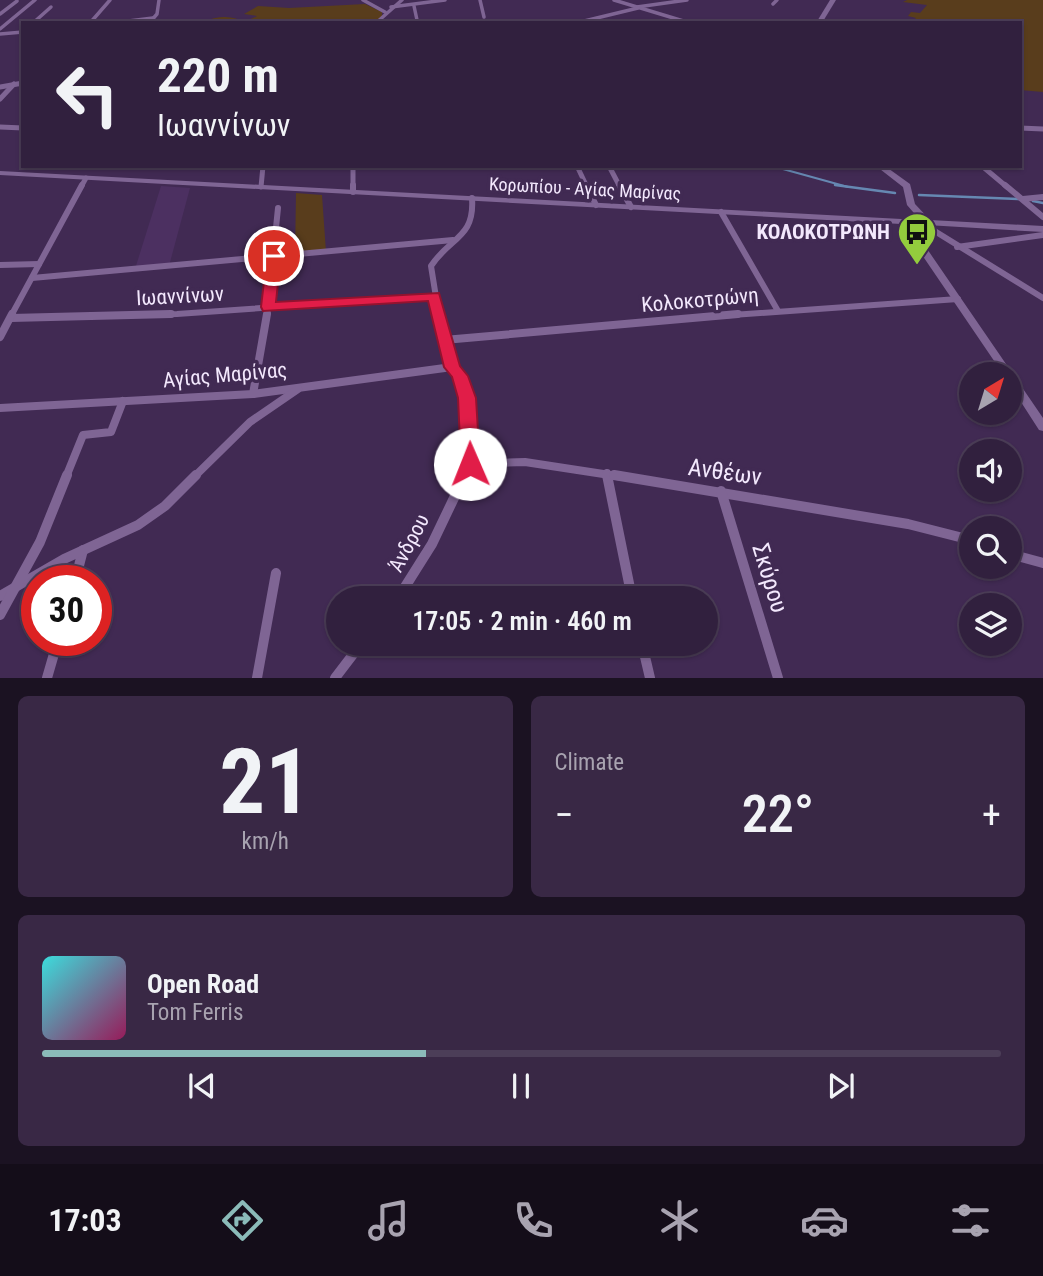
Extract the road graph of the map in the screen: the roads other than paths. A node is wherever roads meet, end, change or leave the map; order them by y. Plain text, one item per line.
1 (35, 0) edge
2 (110, 0) edge
3 (159, 0) edge
4 (363, 0) edge
5 (402, 0) edge
6 (445, 0) edge
7 (480, 0) edge
8 (614, 0) edge
9 (687, 0) edge
10 (833, 0) edge
11 (17, 1) edge
12 (655, 2) edge
13 (11, 6) junction
14 (414, 6) junction
15 (0, 7) edge
16 (51, 7) dead end
17 (391, 7) junction
18 (638, 8) junction
19 (385, 12) junction
20 (0, 14) edge
21 (484, 17) dead end
22 (417, 20) dead end
23 (35, 21) edge
24 (92, 21) edge
25 (151, 21) edge
26 (380, 21) edge
27 (584, 21) edge
28 (683, 21) edge
29 (820, 21) edge
30 (0, 32) edge
31 (21, 32) edge
32 (21, 83) edge
33 (14, 84) junction
34 (0, 87) edge
35 (0, 99) edge
36 (0, 127) edge
37 (21, 128) edge
38 (1022, 128) edge
39 (1043, 129) edge
40 (263, 168) edge
41 (353, 168) edge
42 (578, 168) edge
43 (610, 168) edge
44 (883, 168) edge
45 (984, 168) edge
46 (0, 173) edge
47 (86, 178) junction
48 (261, 187) junction
49 (353, 192) junction
50 (1043, 197) edge
51 (472, 198) junction
52 (1025, 201) junction
53 (596, 205) junction
54 (631, 207) junction
55 (278, 208) dead end
56 (721, 212) junction
57 (1043, 217) edge
58 (904, 222) junction
59 (924, 223) junction
60 (1043, 229) edge
61 (1043, 235) edge
62 (456, 239) junction
63 (957, 247) junction
64 (274, 256) junction
65 (39, 264) junction
66 (0, 265) edge
67 (32, 278) junction
68 (434, 296) junction
69 (958, 299) junction
70 (1043, 299) edge
71 (268, 307) junction
72 (779, 311) junction
73 (11, 318) junction
74 (0, 337) edge
75 (444, 340) junction
76 (1000, 362) edge
77 (452, 367) junction
78 (304, 386) junction
79 (253, 394) junction
80 (1022, 396) edge
81 (123, 401) junction
82 (0, 408) edge
83 (1043, 427) edge
84 (470, 464) junction
85 (607, 473) junction
86 (722, 491) junction
87 (959, 537) edge
88 (83, 550) junction
89 (1022, 557) edge
90 (1043, 563) edge
91 (79, 565) edge
92 (276, 573) dead end
93 (406, 586) edge
94 (630, 586) edge
95 (13, 589) junction
96 (0, 596) edge
97 (0, 615) edge
98 (53, 656) edge
99 (352, 656) edge
100 (645, 656) edge
101 (47, 677) edge
102 (257, 677) edge
103 (335, 677) edge
104 (650, 677) edge
105 (778, 677) edge

1 - 30 street
2 - 24 street
3 - 25 street
4 - 19 street
5 - 17 street
6 - 14 street
7 - 21 street
8 - 18 street
9 - 12 street
10 - 29 main road
11 - 13 street
12 - 18 street
13 - 15 street
13 - 20 street
14 - 17 street
14 - 22 street
16 - 23 street
17 - 19 street
18 - 27 street
18 - 28 street
19 - 26 street
30 - 31 street
32 - 33 street
33 - 34 street
33 - 35 street
36 - 37 street
38 - 39 street
40 - 48 street
41 - 49 street
42 - 53 street
43 - 54 street
44 - 59 main road
45 - 52 street
46 - 47 main road, Κορωπίου - Αγίας Μαρίνας
47 - 48 main road, Κορωπίου - Αγίας Μαρίνας
47 - 65 street
48 - 49 main road, Κορωπίου - Αγίας Μαρίνας
49 - 51 main road, Κορωπίου - Αγίας Μαρίνας
50 - 52 street
51 - 53 main road, Κορωπίου - Αγίας Μαρίνας
51 - 62 street, Άνδρου
52 - 57 street
53 - 54 main road, Κορωπίου - Αγίας Μαρίνας
54 - 56 main road, Κορωπίου - Αγίας Μαρίνας
55 - 64 street
56 - 58 main road, Κορωπίου - Αγίας Μαρίνας
56 - 72 street
58 - 59 main road, Κορωπίου - Αγίας Μαρίνας
58 - 69 main road
59 - 60 main road, Κορωπίου - Αγίας Μαρίνας
59 - 63 street
61 - 63 street
62 - 64 street
62 - 68 street, Άνδρου
63 - 70 street
64 - 67 street
64 - 71 street
65 - 66 street
65 - 67 street
67 - 73 street
68 - 71 street, Ιωαννίνων
68 - 75 street, Άνδρου
69 - 72 street, Κολοκοτρώνη
69 - 76 main road
71 - 73 street, Ιωαννίνων
71 - 79 street
72 - 75 street, Κολοκοτρώνη
73 - 74 street
75 - 77 street, Άνδρου
77 - 78 street, Αγίας Μαρίνας
77 - 84 street, Άνδρου
78 - 79 street, Αγίας Μαρίνας
78 - 88 street
79 - 81 street, Αγίας Μαρίνας
80 - 83 main road
81 - 82 street, Αγίας Μαρίνας
81 - 95 street
84 - 85 street, Ανθέων
84 - 93 street, Άνδρου
85 - 86 street, Ανθέων
85 - 94 street
86 - 87 street, Ανθέων
86 - 105 street, Σκύρου
88 - 91 street
88 - 95 street
89 - 90 street
92 - 102 street
95 - 96 street
95 - 97 street
98 - 101 street
99 - 103 street
100 - 104 street

